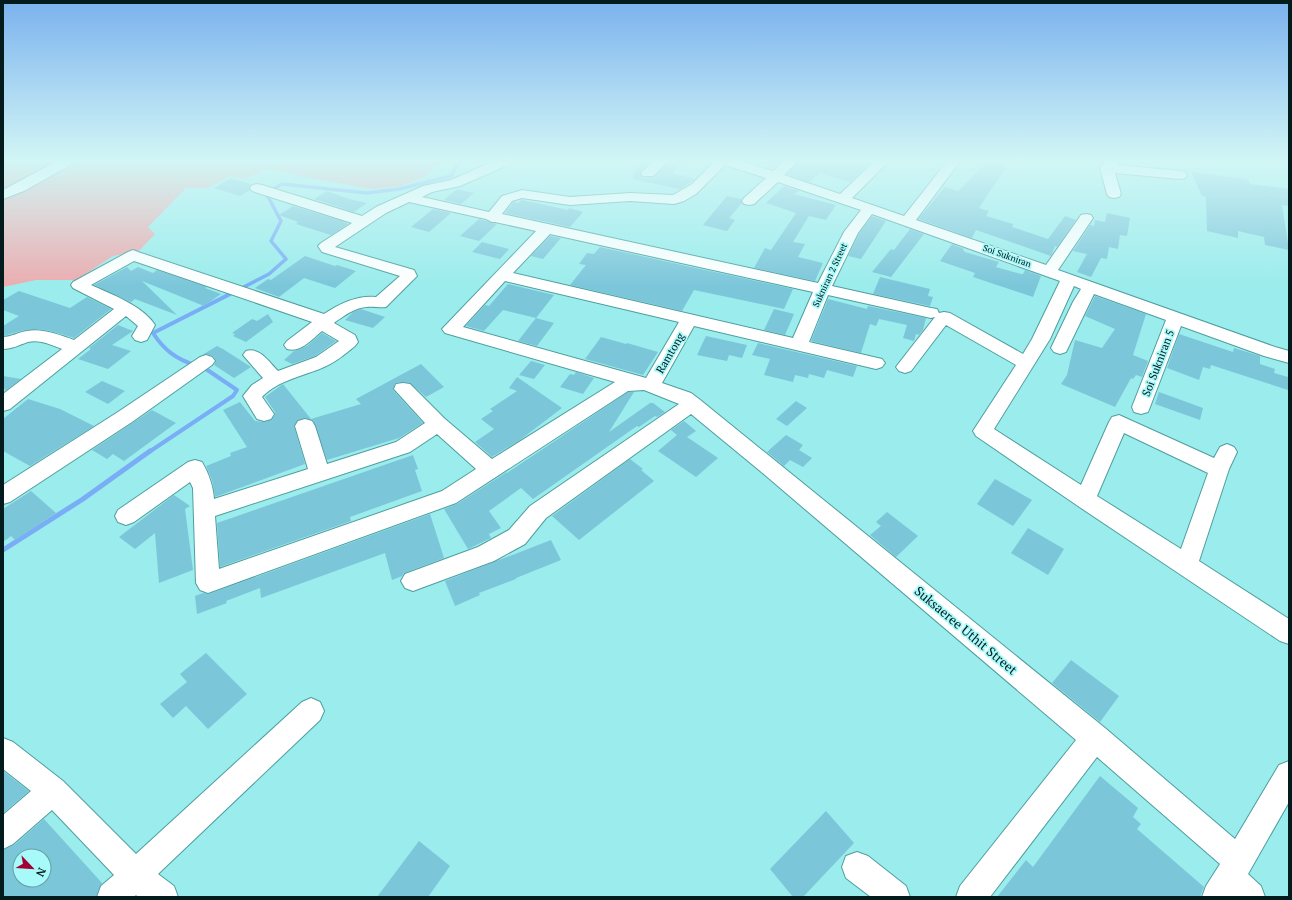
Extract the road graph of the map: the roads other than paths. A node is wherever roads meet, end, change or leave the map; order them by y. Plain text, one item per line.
1 (302, 202) edge
2 (399, 202) edge
3 (425, 202) edge
4 (505, 202) edge
5 (848, 202) edge
6 (922, 202) edge
7 (869, 209) junction
8 (492, 218) junction
9 (1086, 218) dead end
10 (362, 221) junction
11 (907, 222) junction
12 (547, 228) junction
13 (1049, 272) junction
14 (503, 276) junction
15 (1069, 279) junction
16 (823, 288) junction
17 (1090, 288) junction
18 (126, 308) junction
19 (931, 313) dead end
20 (1175, 318) junction
21 (689, 320) junction
22 (324, 323) junction
23 (141, 336) dead end
24 (3, 343) edge
25 (293, 344) dead end
26 (799, 344) junction
27 (76, 347) junction
28 (1060, 348) dead end
29 (252, 355) dead end
30 (1289, 357) edge
31 (206, 361) dead end
32 (876, 363) dead end
33 (1026, 363) junction
34 (905, 366) dead end
35 (275, 379) junction
36 (651, 386) junction
37 (403, 389) dead end
38 (3, 404) edge
39 (692, 404) junction
40 (1141, 407) dead end
41 (264, 414) dead end
42 (438, 424) junction
43 (305, 426) dead end
44 (491, 470) junction
45 (320, 474) junction
46 (3, 496) edge
47 (1085, 500) junction
48 (204, 511) junction
49 (126, 516) dead end
50 (1187, 564) junction
51 (412, 581) dead end
52 (1289, 633) edge
53 (311, 711) dead end
54 (1095, 738) junction
55 (3, 752) edge
56 (1289, 775) edge
57 (53, 791) junction
58 (3, 834) edge
59 (857, 867) dead end
60 (135, 875) junction
61 (1234, 883) edge
62 (112, 897) edge
63 (162, 897) edge
64 (896, 897) edge
65 (971, 897) edge

1 - 10 street
2 - 10 street
3 - 8 street
4 - 8 street
5 - 7 street, Soi Sukniran
6 - 11 street
7 - 11 street, Soi Sukniran
7 - 16 street, Sukniran 2 Street
8 - 12 street
9 - 13 street
10 - 22 street
11 - 13 street, Soi Sukniran
12 - 14 street
12 - 16 street
13 - 15 street, Soi Sukniran
14 - 21 street
14 - 36 street
15 - 17 street, Soi Sukniran
15 - 33 street
16 - 19 street
16 - 26 street, Sukniran 2 Street
17 - 20 street, Soi Sukniran
17 - 28 street
18 - 22 street
18 - 23 street
18 - 27 street
20 - 30 street, Soi Sukniran
20 - 40 street, Soi Sukniran 5
21 - 26 street
21 - 36 street, Ramtong
22 - 25 street
22 - 35 street
24 - 27 street
26 - 32 street
27 - 38 street
29 - 35 street
31 - 46 street
33 - 34 street
33 - 47 street
35 - 41 street
36 - 39 street, Suksaeree Uthit Street
36 - 44 street
37 - 42 street
39 - 51 street
39 - 54 street, Suksaeree Uthit Street
42 - 44 street
42 - 45 street
43 - 45 street
44 - 48 street
45 - 48 street
47 - 50 street
47 - 50 street
48 - 49 street
50 - 52 street
53 - 60 street
54 - 61 street, Suksaeree Uthit Street
54 - 65 street
55 - 57 street
56 - 61 street
57 - 58 street
57 - 60 street
59 - 64 street
60 - 62 street
60 - 63 street

